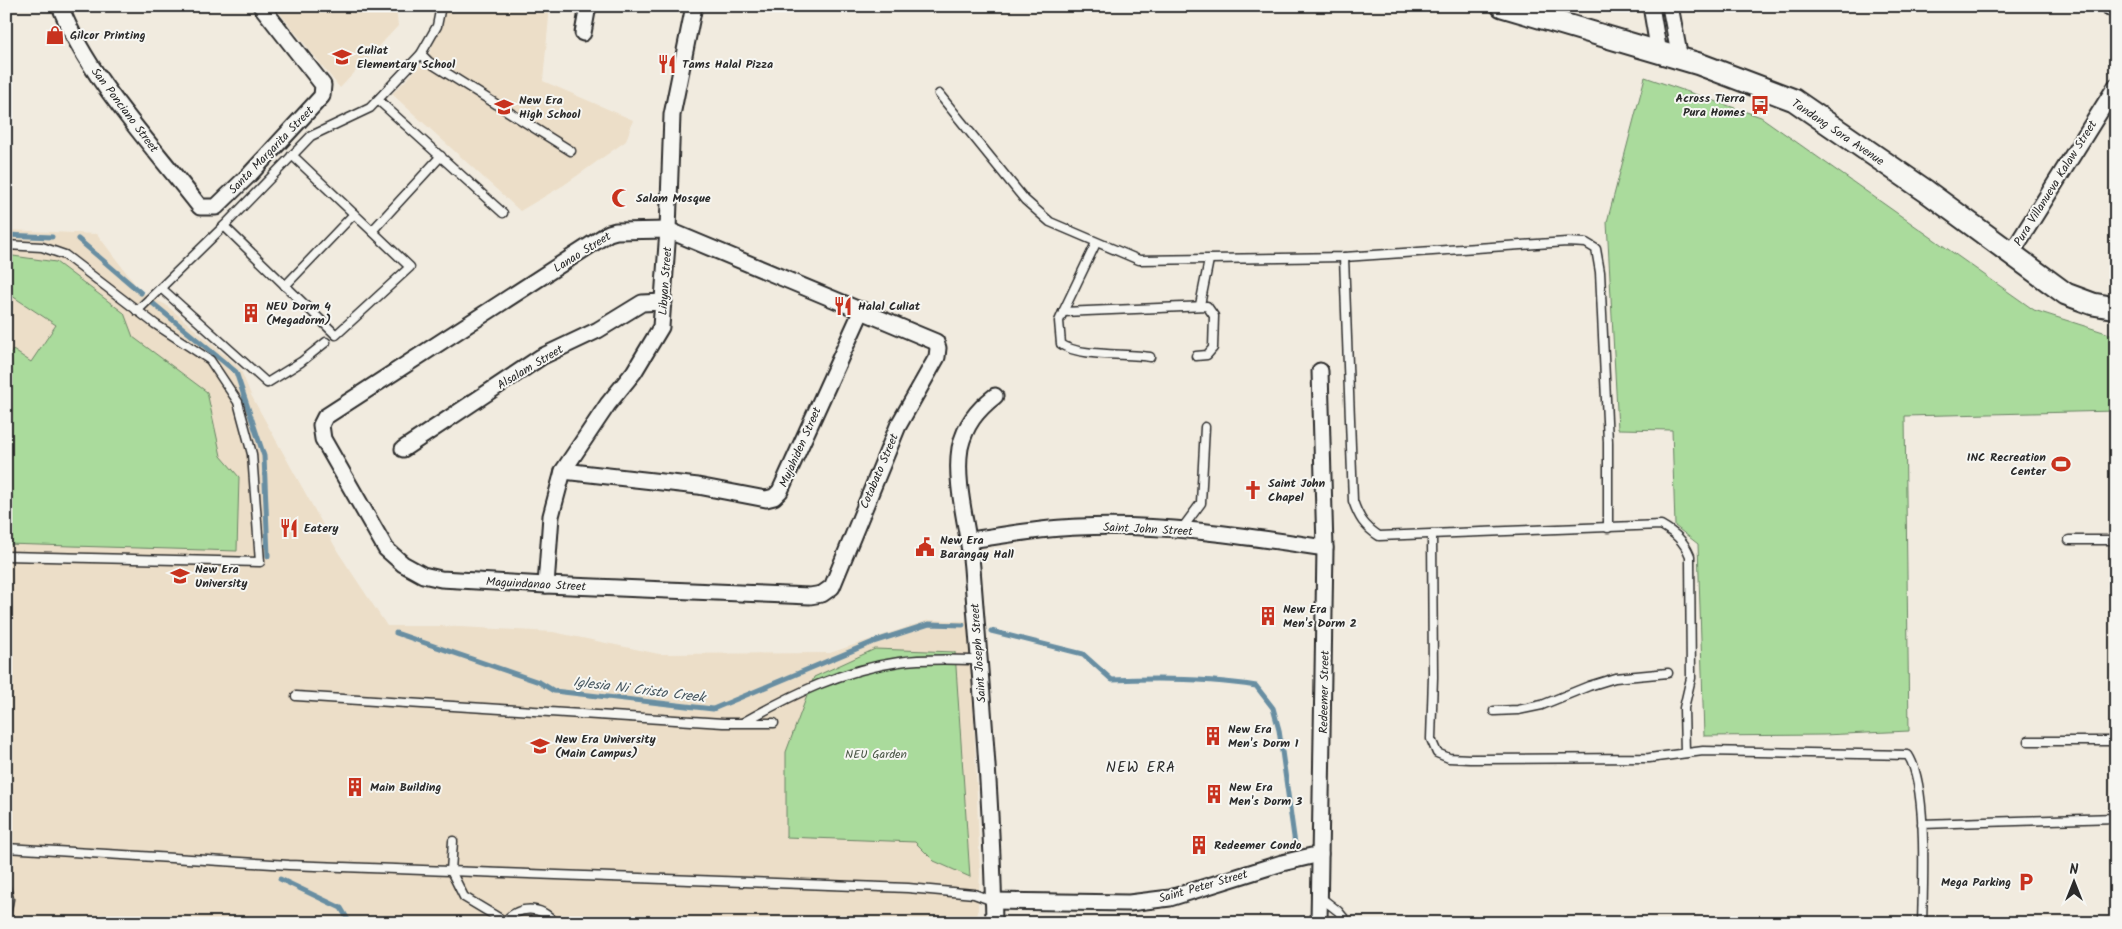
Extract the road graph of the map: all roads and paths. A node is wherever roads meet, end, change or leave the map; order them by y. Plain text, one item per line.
1 (60, 6) edge
2 (261, 6) edge
3 (441, 6) edge
4 (588, 6) edge
5 (694, 6) edge
6 (1502, 6) edge
7 (1651, 6) edge
8 (1670, 6) edge
9 (2108, 6) edge
10 (2116, 11) edge
11 (583, 33) dead end
12 (1659, 53) junction
13 (421, 54) junction
14 (1680, 59) junction
15 (2116, 86) edge
16 (939, 94) dead end
17 (378, 100) junction
18 (571, 151) dead end
19 (292, 155) junction
20 (441, 156) junction
21 (200, 207) joint
22 (503, 213) dead end
23 (354, 214) junction
24 (224, 226) junction
25 (668, 230) junction
26 (372, 231) junction
27 (1096, 243) junction
28 (6, 246) edge
29 (2011, 254) junction
30 (1344, 257) junction
31 (1208, 260) junction
32 (285, 286) junction
33 (161, 288) junction
34 (664, 302) junction
35 (1200, 305) junction
36 (2116, 308) edge
37 (862, 310) junction
38 (137, 311) junction
39 (1062, 312) junction
40 (326, 342) dead end
41 (938, 348) joint
42 (1196, 356) dead end
43 (1150, 357) dead end
44 (1320, 371) dead end
45 (995, 396) dead end
46 (1205, 427) dead end
47 (323, 439) joint
48 (403, 449) dead end
49 (563, 471) junction
50 (1608, 528) junction
51 (1181, 530) junction
52 (1432, 534) junction
53 (970, 540) junction
54 (2069, 540) dead end
55 (2116, 540) edge
56 (1326, 548) junction
57 (6, 556) edge
58 (546, 585) junction
59 (822, 594) joint
60 (979, 660) junction
61 (1668, 673) dead end
62 (296, 696) dead end
63 (1494, 711) dead end
64 (742, 723) junction
65 (774, 723) dead end
66 (2028, 741) dead end
67 (2116, 741) edge
68 (1685, 754) junction
69 (2116, 818) edge
70 (1922, 824) junction
71 (452, 841) dead end
72 (6, 848) edge
73 (1320, 854) junction
74 (451, 871) junction
75 (6, 888) edge
76 (1320, 897) junction
77 (993, 901) junction
78 (6, 914) edge
79 (504, 922) edge
80 (555, 923) edge
81 (994, 923) edge
82 (1319, 923) edge
83 (1348, 923) edge
84 (1922, 923) edge

1 - 21 street, San Ponciano Street
2 - 21 street, Santa Margarita Street
3 - 13 lane
4 - 11 street
5 - 25 street, Libyan Street
6 - 12 main road, Tandang Sora Avenue
7 - 12 street
8 - 14 street
9 - 10 street
12 - 14 main road, Tandang Sora Avenue
13 - 17 lane
13 - 18 lane
14 - 29 main road, Tandang Sora Avenue
15 - 29 street, Pura Villanueva Kalaw Street
16 - 27 lane
17 - 19 lane
17 - 20 lane
19 - 23 lane
19 - 24 lane
20 - 22 lane
20 - 26 lane
23 - 26 lane
23 - 32 lane
24 - 32 lane
24 - 33 lane
25 - 34 street, Libyan Street
25 - 37 street, Lanao Street
25 - 47 street, Lanao Street
26 - 32 lane
27 - 31 lane
27 - 39 lane
28 - 38 lane
29 - 36 main road, Tandang Sora Avenue
30 - 31 lane
30 - 50 lane
30 - 52 lane
31 - 35 lane
33 - 38 lane
33 - 40 lane
34 - 48 street, Alsalam Street
34 - 49 street, Libyan Street
35 - 39 lane
35 - 42 lane
37 - 41 street, Lanao Street
37 - 49 street, Mujahiden Street
38 - 57 lane
39 - 43 lane
41 - 59 street, Cotabato Street
44 - 56 street, Redeemer Street
45 - 53 street, Saint Joseph Street
46 - 51 lane
47 - 58 street, Maguindanao Street
49 - 58 street, Libyan Street
50 - 52 lane
50 - 68 lane
51 - 53 street, Saint John Street
51 - 56 street, Saint John Street
52 - 68 lane
53 - 60 street, Saint Joseph Street
54 - 55 lane
56 - 73 street, Redeemer Street
58 - 59 street, Maguindanao Street
60 - 64 lane
60 - 77 street, Saint Joseph Street
61 - 63 lane
62 - 64 lane
64 - 65 lane
66 - 67 lane
68 - 70 lane
69 - 70 lane
70 - 84 lane
71 - 74 lane
72 - 74 lane
73 - 76 street, Redeemer Street
73 - 77 street, Saint Peter Street
74 - 77 lane
74 - 79 lane
75 - 78 lane
76 - 82 street, Redeemer Street
76 - 83 lane
77 - 81 street, Saint Joseph Street
79 - 80 lane

